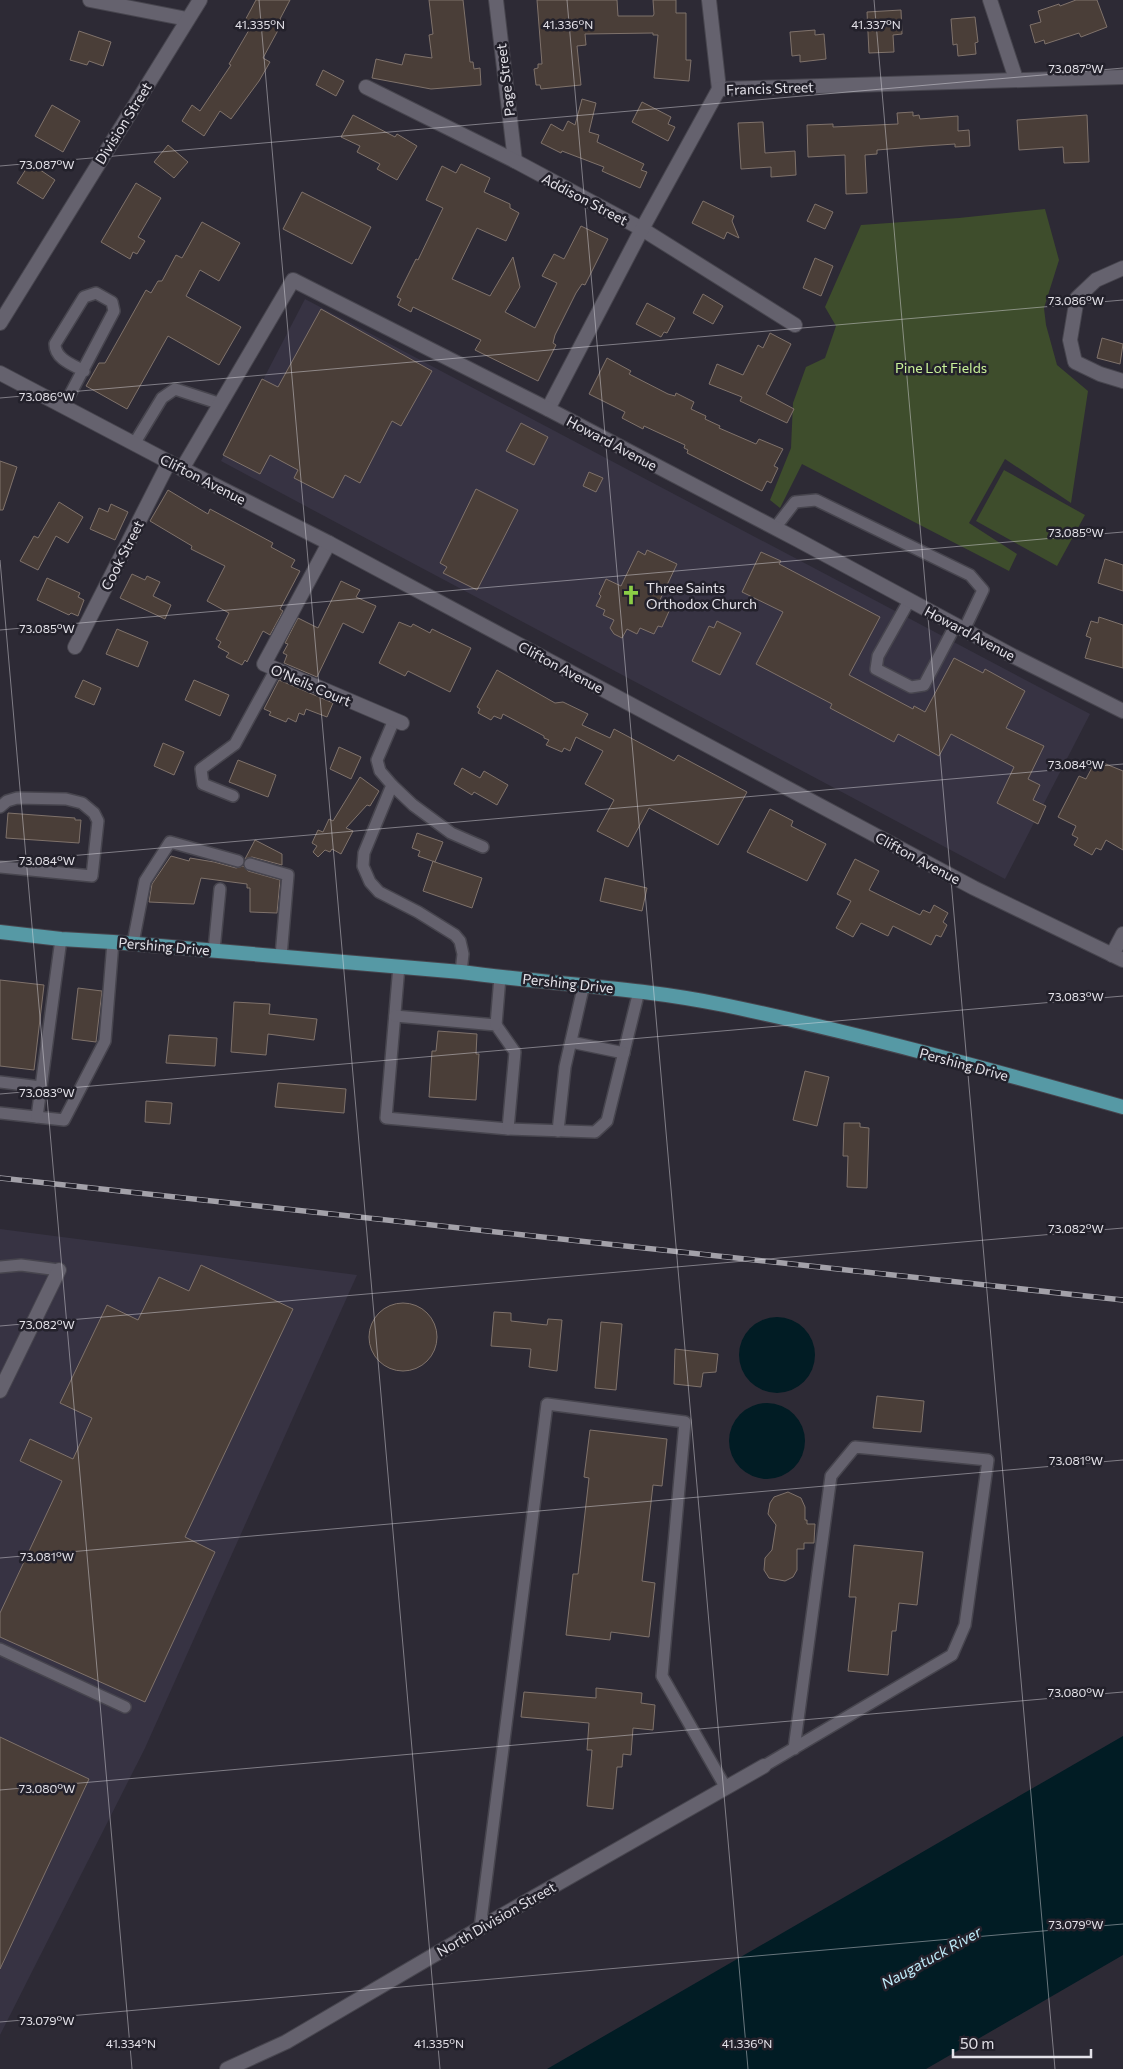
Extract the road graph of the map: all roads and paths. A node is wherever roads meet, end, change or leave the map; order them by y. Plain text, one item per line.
1 (90, 0) edge
2 (200, 0) edge
3 (496, 0) edge
4 (709, 0) edge
5 (990, 0) edge
6 (187, 19) junction
7 (1123, 77) edge
8 (1016, 79) junction
9 (366, 87) dead end
10 (719, 89) junction
11 (515, 161) junction
12 (642, 229) junction
13 (1123, 268) edge
14 (0, 323) edge
15 (796, 326) dead end
16 (84, 371) junction
17 (0, 373) edge
18 (1123, 381) edge
19 (221, 404) junction
20 (64, 406) junction
21 (548, 409) junction
22 (134, 444) junction
23 (169, 462) junction
24 (182, 469) junction
25 (775, 528) junction
26 (329, 543) junction
27 (909, 601) junction
28 (960, 628) junction
29 (75, 647) dead end
30 (276, 669) junction
31 (1123, 711) edge
32 (398, 722) joint
33 (392, 785) junction
34 (233, 796) dead end
35 (0, 806) edge
36 (484, 847) dead end
37 (238, 861) dead end
38 (250, 864) dead end
39 (0, 867) edge
40 (220, 889) dead end
41 (0, 932) edge
42 (1123, 934) edge
43 (61, 939) junction
44 (113, 942) junction
45 (133, 943) junction
46 (214, 950) junction
47 (281, 956) junction
48 (1117, 958) edge
49 (399, 966) junction
50 (461, 972) junction
51 (500, 977) junction
52 (584, 984) junction
53 (639, 991) junction
54 (394, 1016) junction
55 (496, 1025) junction
56 (571, 1042) junction
57 (624, 1053) junction
58 (0, 1082) edge
59 (41, 1086) junction
60 (1123, 1107) edge
61 (0, 1113) edge
62 (37, 1117) junction
63 (508, 1129) junction
64 (558, 1131) junction
65 (0, 1267) edge
66 (59, 1270) joint
67 (0, 1390) edge
68 (0, 1649) edge
69 (125, 1707) dead end
70 (794, 1749) junction
71 (764, 1766) joint
72 (726, 1788) junction
73 (480, 1928) junction
74 (227, 2069) edge

1 - 6 street
2 - 6 street, Division Street
3 - 11 street, Page Street
4 - 10 street
5 - 8 street
6 - 14 street, Division Street
7 - 8 street, Francis Street
8 - 10 street, Francis Street
9 - 11 street, Addison Street
10 - 12 street, Francis Street
11 - 12 street, Addison Street
12 - 15 street, Addison Street
12 - 21 street, Francis Street
13 - 18 street
16 - 16 lane
16 - 20 lane
17 - 20 street, Clifton Avenue
19 - 21 street, Howard Avenue
19 - 22 lane
19 - 24 street, Howard Avenue
20 - 22 street, Clifton Avenue
21 - 25 street, Howard Avenue
22 - 23 street, Clifton Avenue
23 - 24 street, Clifton Avenue
23 - 29 street, Cook Street
24 - 26 street, Clifton Avenue
25 - 27 street, Howard Avenue
25 - 28 lane
26 - 30 street, O'Neils Court
26 - 48 street, Clifton Avenue
27 - 28 street, Howard Avenue
27 - 28 lane
28 - 31 street, Howard Avenue
30 - 32 street, O'Neils Court
30 - 34 lane
32 - 33 lane
33 - 36 lane
33 - 50 lane
35 - 39 lane
37 - 45 lane
38 - 47 lane
40 - 46 lane
41 - 43 main road, Pershing Drive
42 - 48 street
43 - 44 main road, Pershing Drive
43 - 59 lane
44 - 45 main road, Pershing Drive
44 - 62 lane
45 - 46 main road, Pershing Drive
46 - 47 main road, Pershing Drive
47 - 49 main road, Pershing Drive
49 - 50 main road, Pershing Drive
49 - 54 lane
50 - 51 main road, Pershing Drive
51 - 52 main road, Pershing Drive
51 - 55 lane
52 - 53 main road, Pershing Drive
52 - 56 lane
53 - 57 lane
53 - 60 main road, Pershing Drive
54 - 55 lane
54 - 63 lane
55 - 63 lane
56 - 57 lane
56 - 64 lane
57 - 64 lane
58 - 59 lane
59 - 62 lane
61 - 62 lane
63 - 64 lane
65 - 66 lane
66 - 67 street
68 - 69 lane
70 - 70 lane
70 - 71 lane
71 - 72 street, North Division Street
72 - 73 street, North Division Street
72 - 73 lane
73 - 74 street, North Division Street

